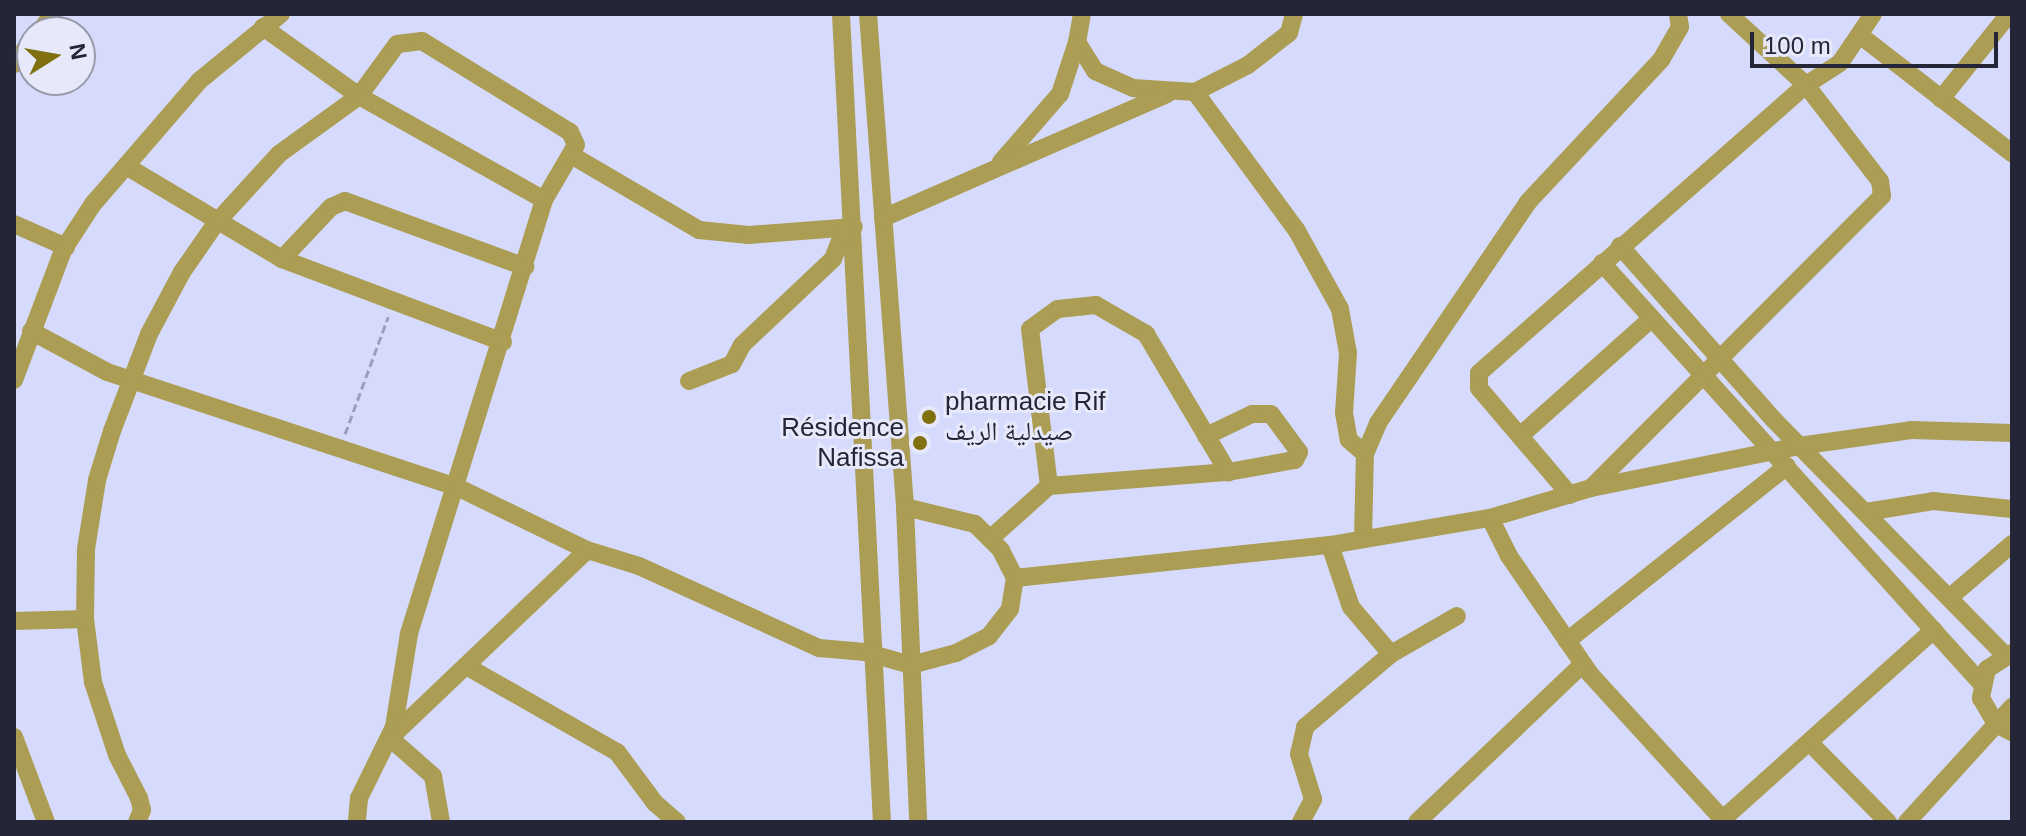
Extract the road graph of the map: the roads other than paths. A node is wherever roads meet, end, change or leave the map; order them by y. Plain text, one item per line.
1 (281, 14) edge
2 (841, 14) edge
3 (868, 14) edge
4 (1082, 14) edge
5 (1294, 14) edge
6 (1678, 14) edge
7 (1729, 14) edge
8 (1873, 14) edge
9 (2009, 14) edge
10 (263, 27) junction
11 (1861, 36) junction
12 (1077, 42) junction
13 (1806, 85) junction
14 (1195, 92) junction
15 (1169, 93) junction
16 (359, 96) junction
17 (1941, 99) junction
18 (2012, 153) edge
19 (573, 156) junction
20 (126, 166) junction
21 (997, 166) junction
22 (544, 200) junction
23 (883, 218) junction
24 (216, 223) junction
25 (14, 224) edge
26 (850, 227) junction
27 (1620, 246) junction
28 (66, 247) junction
29 (282, 259) junction
30 (1602, 263) junction
31 (525, 267) junction
32 (1651, 319) junction
33 (31, 331) junction
34 (503, 342) junction
35 (1719, 359) junction
36 (1701, 376) junction
37 (14, 380) edge
38 (130, 380) junction
39 (689, 381) dead end
40 (2012, 433) edge
41 (1206, 436) junction
42 (1520, 436) junction
43 (1799, 446) junction
44 (1770, 450) junction
45 (1365, 454) junction
46 (1787, 466) junction
47 (1228, 472) junction
48 (1049, 486) junction
49 (457, 487) junction
50 (1591, 488) junction
51 (1570, 495) junction
52 (905, 507) junction
53 (2012, 509) edge
54 (1866, 512) junction
55 (1490, 518) junction
56 (991, 538) junction
57 (1363, 539) junction
58 (2012, 544) edge
59 (1330, 545) junction
60 (587, 550) junction
61 (1015, 578) junction
62 (1949, 598) junction
63 (1457, 616) dead end
64 (85, 619) junction
65 (14, 621) edge
66 (1934, 630) junction
67 (1567, 641) junction
68 (2008, 653) edge
69 (871, 654) junction
70 (1391, 654) junction
71 (1583, 664) junction
72 (911, 665) junction
73 (466, 666) junction
74 (1981, 683) junction
75 (2012, 707) edge
76 (2004, 728) edge
77 (14, 737) edge
78 (390, 738) junction
79 (1810, 743) junction
80 (1724, 821) edge
81 (46, 822) edge
82 (137, 822) edge
83 (357, 822) edge
84 (441, 822) edge
85 (677, 822) edge
86 (882, 822) edge
87 (918, 822) edge
88 (1301, 822) edge
89 (1417, 822) edge
90 (1888, 822) edge
91 (1907, 822) edge

1 - 10 street
2 - 26 street
3 - 23 street
4 - 12 street
5 - 14 street
6 - 45 street
7 - 13 street
8 - 11 street
9 - 17 street
10 - 16 street
10 - 20 street
11 - 13 street
11 - 17 street
12 - 15 street
12 - 21 street
13 - 27 street
13 - 35 street
14 - 15 street
14 - 45 street
15 - 21 street
16 - 19 street
16 - 22 street
16 - 24 street
17 - 18 street
19 - 22 street
19 - 26 street
20 - 24 street
20 - 28 street
21 - 23 street
22 - 31 street
23 - 52 street
24 - 29 street
24 - 38 street
25 - 28 street
26 - 39 street
26 - 69 street
27 - 30 street
27 - 35 street
28 - 33 street
29 - 31 street
29 - 34 street
30 - 32 street
30 - 42 street
31 - 34 street
32 - 36 street
32 - 42 street
33 - 37 street
33 - 38 street
34 - 49 street
35 - 36 street
35 - 43 street
36 - 44 street
36 - 50 street
38 - 49 street
38 - 64 street
40 - 43 street
41 - 47 street
41 - 47 street
41 - 48 street
42 - 51 street
43 - 44 street
43 - 54 street
44 - 46 street
44 - 50 street
45 - 57 street
46 - 66 street
46 - 67 street
47 - 48 street
48 - 56 street
49 - 60 street
49 - 78 street
50 - 51 street
51 - 55 street
52 - 56 street
52 - 72 street
53 - 54 street
54 - 62 street
55 - 57 street
55 - 67 street
56 - 61 street
57 - 59 street
58 - 62 street
59 - 61 street
59 - 70 street
60 - 69 street
60 - 73 street
61 - 72 street
62 - 68 street
63 - 70 street
64 - 65 street
64 - 82 street
66 - 74 street
66 - 79 street
67 - 71 street
68 - 74 street
69 - 72 street
69 - 86 street
70 - 88 street
71 - 80 street
71 - 89 street
72 - 87 street
73 - 78 street
73 - 85 street
74 - 76 street
75 - 76 street
76 - 91 street
77 - 81 street
78 - 83 street
78 - 84 street
79 - 80 street
79 - 90 street

